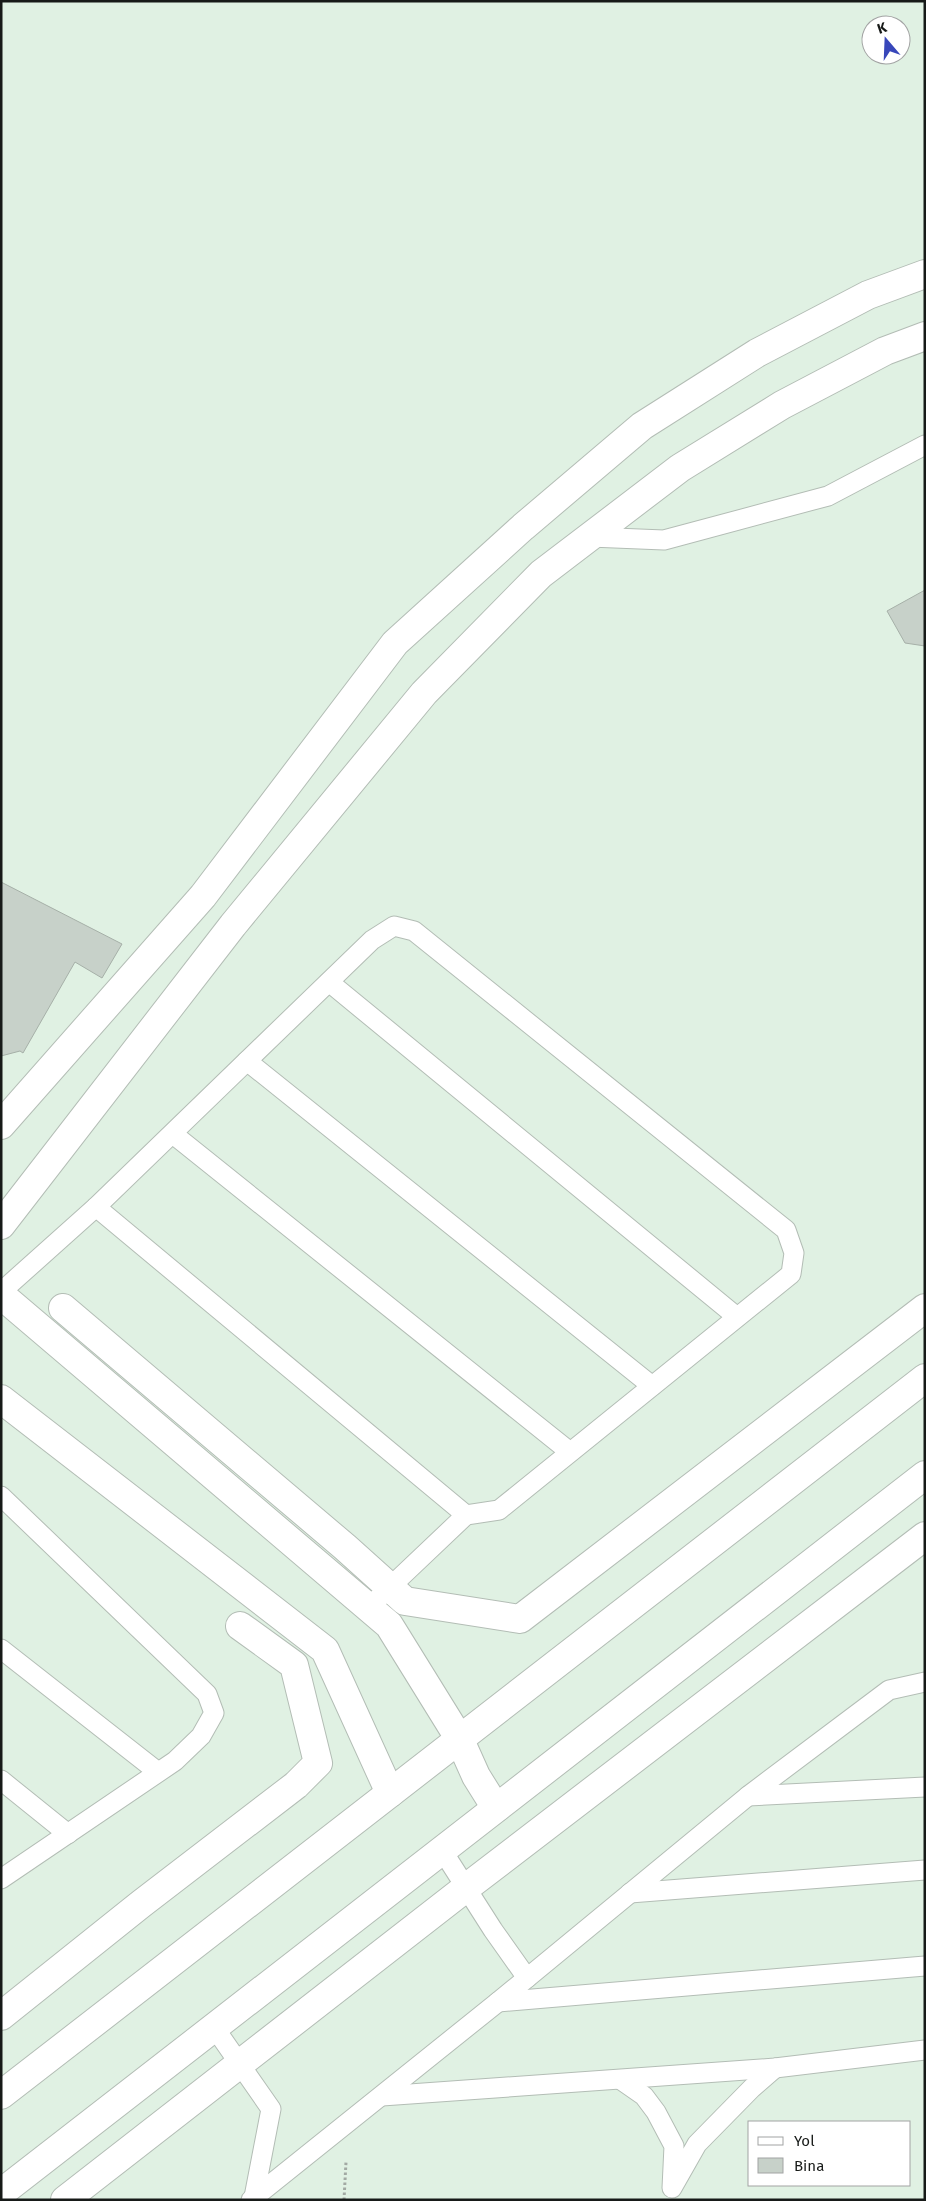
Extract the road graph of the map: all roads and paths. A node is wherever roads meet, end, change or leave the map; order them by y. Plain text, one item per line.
1 (925, 274) edge
2 (925, 336) edge
3 (925, 446) edge
4 (590, 537) junction
5 (329, 982) junction
6 (247, 1061) junction
7 (1, 1124) edge
8 (172, 1134) junction
9 (96, 1208) junction
10 (1, 1224) edge
11 (1, 1293) edge
12 (63, 1308) dead end
13 (925, 1308) edge
14 (737, 1317) junction
15 (925, 1378) edge
16 (652, 1386) junction
17 (1, 1400) edge
18 (570, 1452) junction
19 (925, 1474) edge
20 (1, 1496) edge
21 (466, 1515) junction
22 (925, 1536) edge
23 (390, 1588) junction
24 (368, 1608) junction
25 (240, 1626) dead end
26 (1, 1649) edge
27 (925, 1682) edge
28 (459, 1738) junction
29 (158, 1772) junction
30 (1, 1780) edge
31 (925, 1787) edge
32 (390, 1793) junction
33 (748, 1796) junction
34 (496, 1808) junction
35 (68, 1834) junction
36 (442, 1850) junction
37 (925, 1870) edge
38 (1, 1879) edge
39 (467, 1888) junction
40 (630, 1893) junction
41 (925, 1966) edge
42 (527, 1978) junction
43 (498, 2002) junction
44 (1, 2016) edge
45 (214, 2028) junction
46 (925, 2050) edge
47 (240, 2064) junction
48 (775, 2068) junction
49 (621, 2080) junction
50 (1, 2095) edge
51 (382, 2096) junction
52 (1, 2193) edge
53 (671, 2194) edge
54 (252, 2198) edge
55 (65, 2200) edge

1 - 7 street
2 - 4 street
3 - 4 lane
4 - 10 street
5 - 6 lane
5 - 14 lane
5 - 14 lane
6 - 8 lane
6 - 16 lane
8 - 9 lane
8 - 18 lane
9 - 11 lane
9 - 21 lane
11 - 24 street
12 - 23 street
13 - 23 street
14 - 16 lane
15 - 28 street
16 - 18 lane
17 - 32 street
18 - 21 lane
19 - 34 street
20 - 29 lane
21 - 23 lane
22 - 39 street
23 - 24 lane
24 - 28 street
25 - 44 street
26 - 29 lane
27 - 33 lane
28 - 32 street
28 - 34 street
29 - 35 lane
30 - 35 lane
31 - 33 lane
32 - 50 street
33 - 40 lane
34 - 36 street
35 - 38 lane
36 - 39 lane
36 - 45 street
37 - 40 lane
39 - 42 lane
39 - 47 street
40 - 42 lane
41 - 43 lane
42 - 43 lane
43 - 51 lane
45 - 47 lane
45 - 52 street
46 - 48 lane
47 - 54 lane
47 - 55 street
48 - 49 lane
48 - 53 lane
49 - 51 lane
49 - 53 lane
51 - 54 lane

